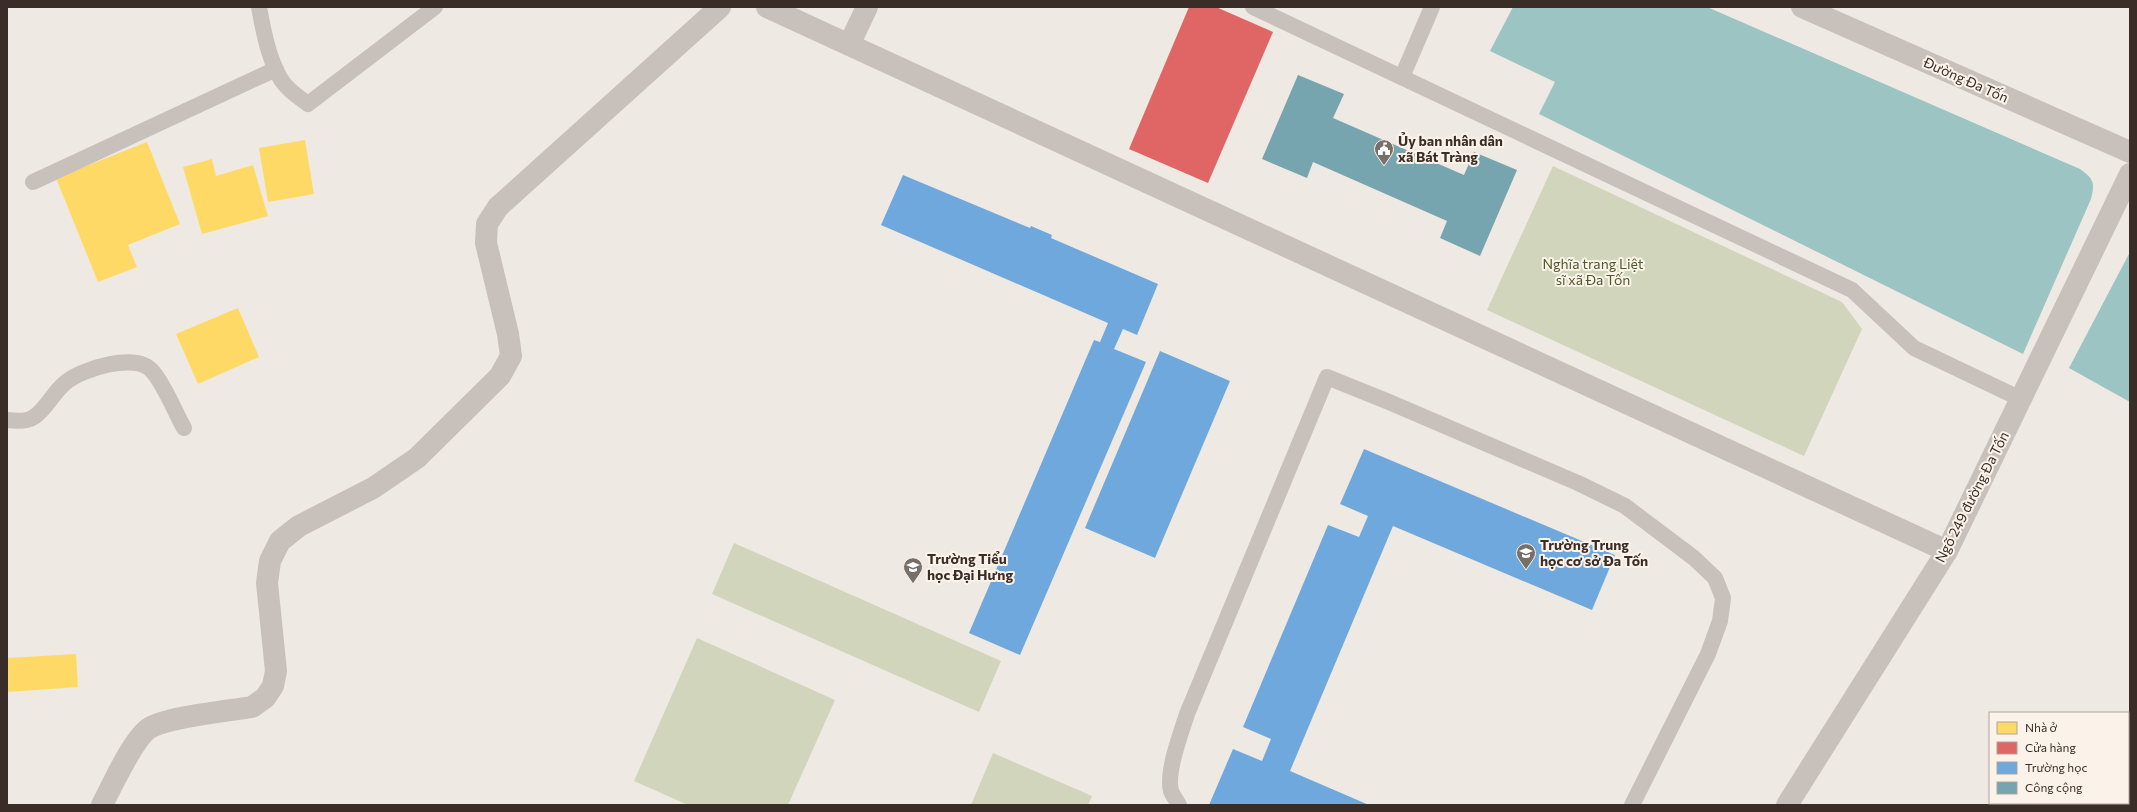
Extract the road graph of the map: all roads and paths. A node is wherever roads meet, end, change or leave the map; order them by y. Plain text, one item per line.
1 (259, 7) edge
2 (435, 7) edge
3 (720, 7) edge
4 (767, 7) edge
5 (867, 7) edge
6 (1253, 7) edge
7 (1432, 7) edge
8 (1802, 7) edge
9 (850, 45) junction
10 (276, 69) junction
11 (1402, 77) junction
12 (2130, 152) edge
13 (2130, 174) edge
14 (33, 182) dead end
15 (2020, 399) junction
16 (7, 420) edge
17 (184, 428) dead end
18 (1947, 551) junction
19 (1636, 804) edge
20 (102, 805) edge
21 (1179, 805) edge
22 (1787, 805) edge

1 - 10 lane
2 - 10 lane
3 - 20 street
4 - 9 street
5 - 9 street
6 - 11 lane
7 - 11 lane
8 - 12 street, Đường Đa Tốn
9 - 18 street
10 - 14 lane
11 - 15 lane
13 - 15 street, Ngõ 249 đường Đa Tốn
15 - 18 street, Ngõ 249 đường Đa Tốn
16 - 17 lane
18 - 22 street, Ngõ 249 đường Đa Tốn
19 - 21 lane

